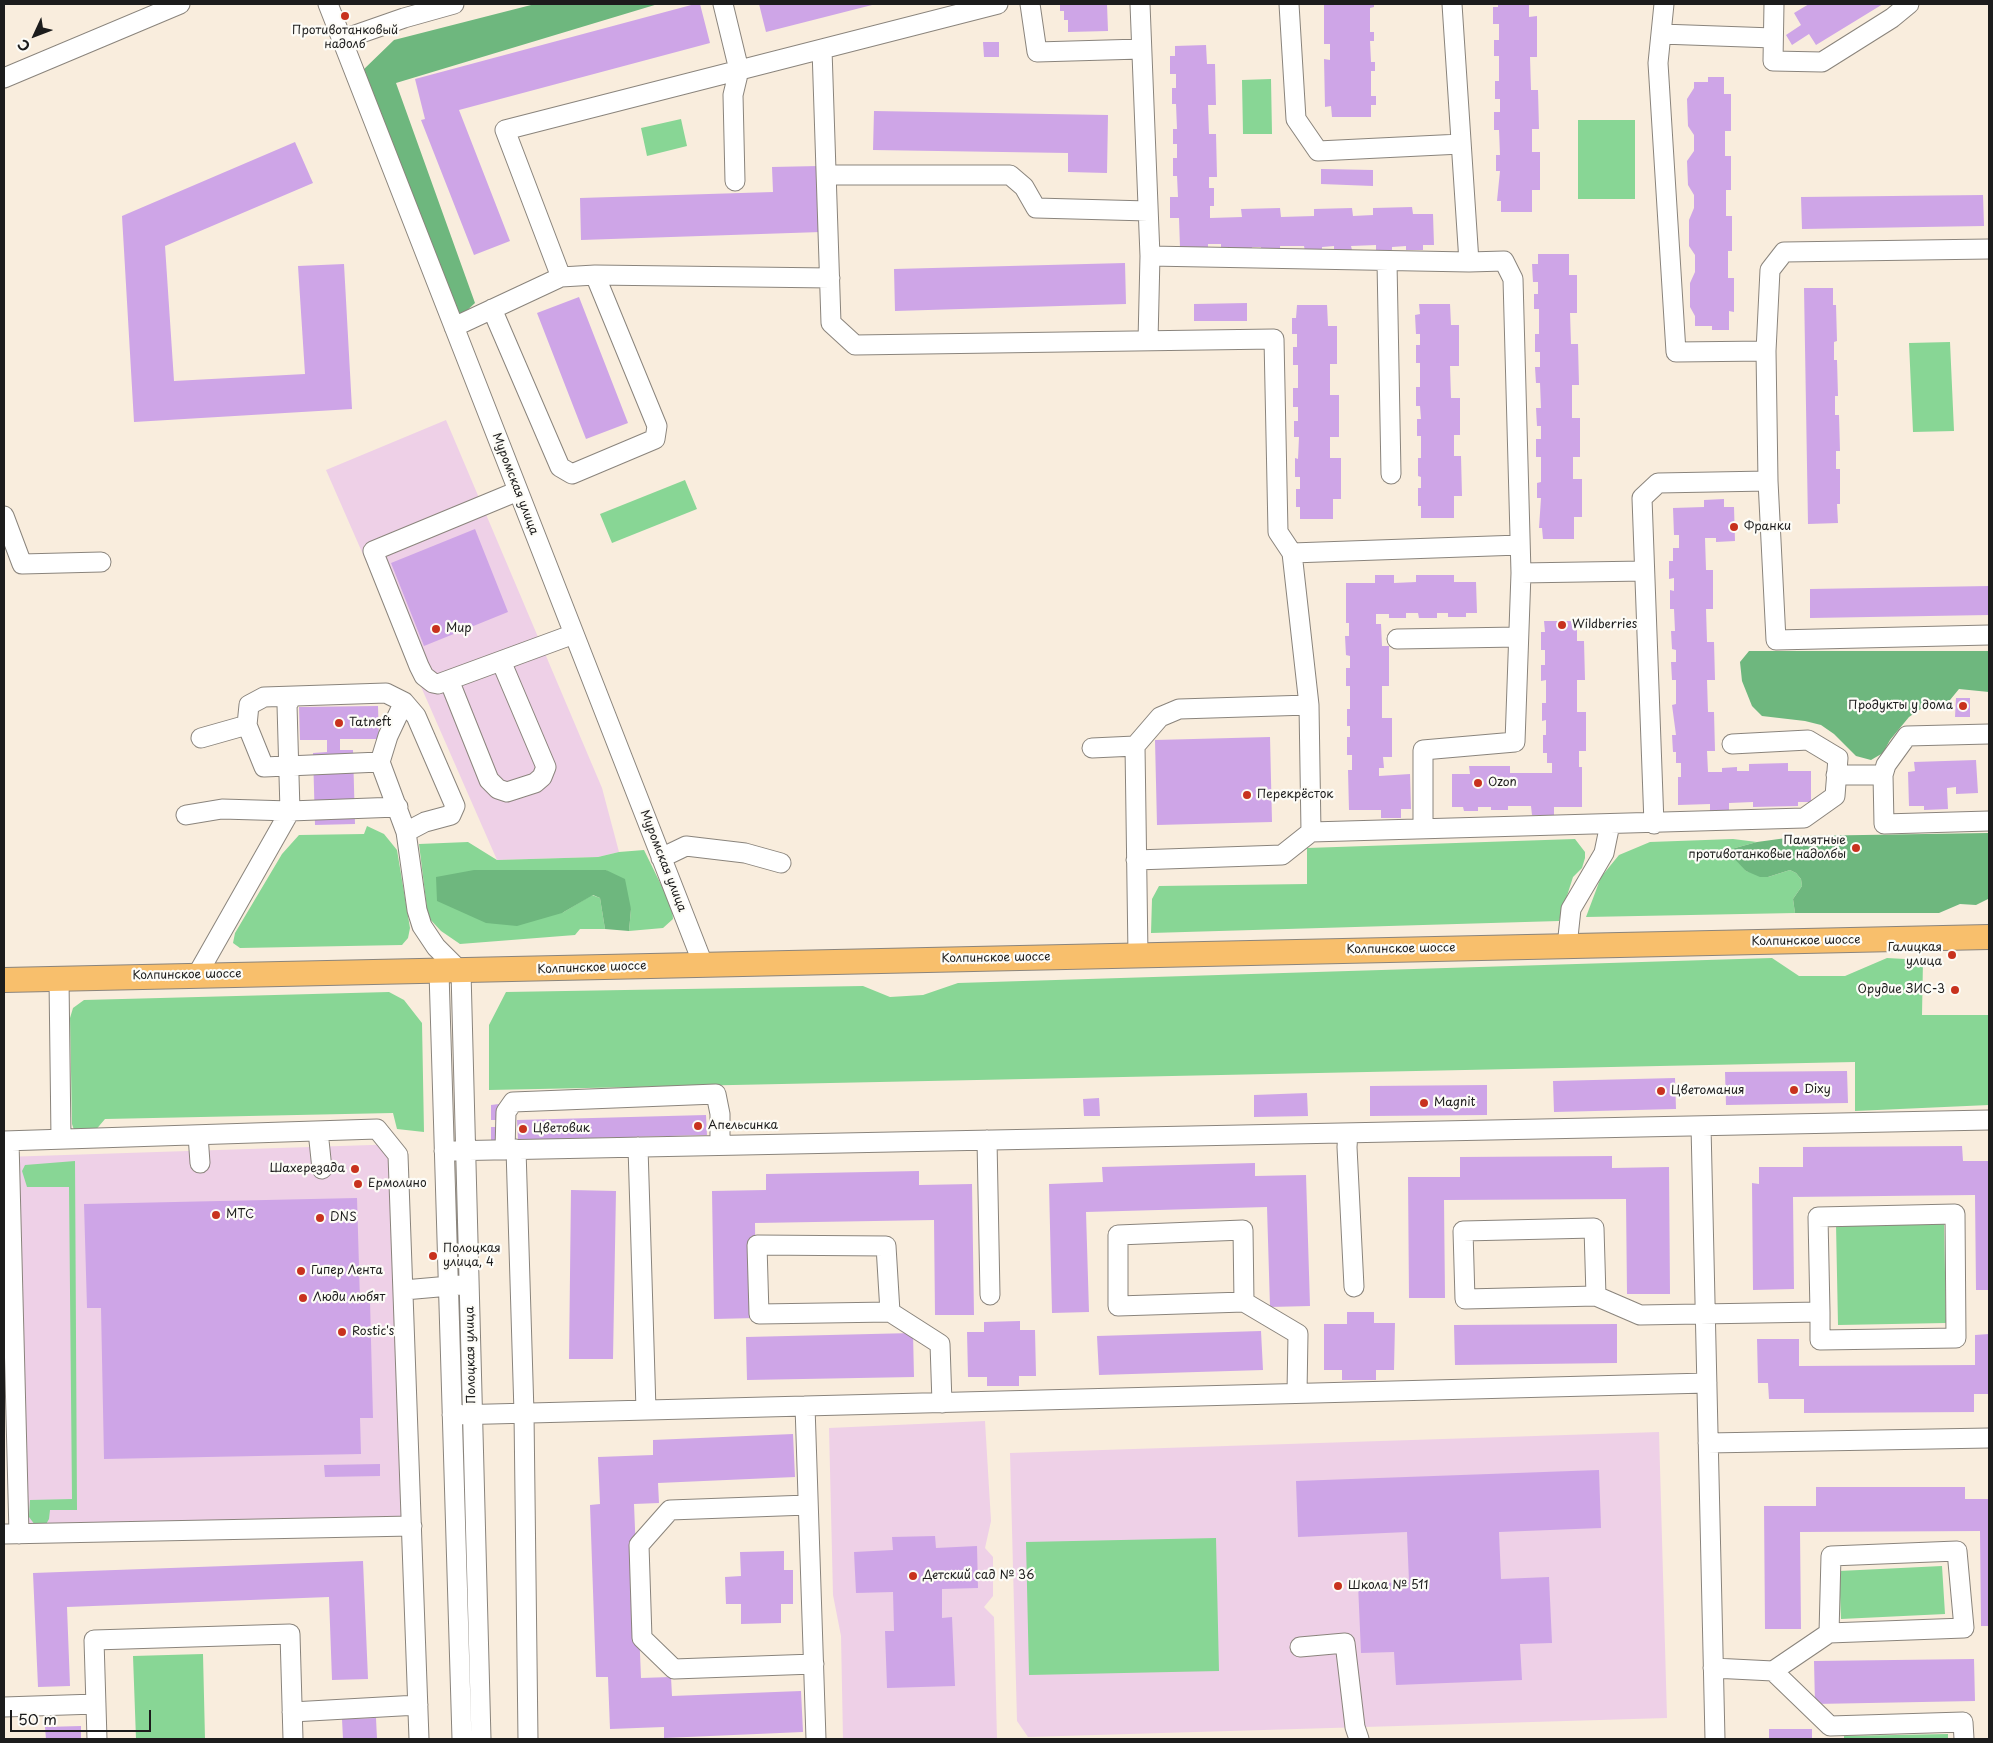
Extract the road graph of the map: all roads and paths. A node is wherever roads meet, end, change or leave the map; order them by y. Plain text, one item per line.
1 (180, 4) edge
2 (328, 4) edge
3 (454, 4) edge
4 (723, 4) edge
5 (998, 4) edge
6 (1030, 4) edge
7 (1140, 4) edge
8 (1289, 4) edge
9 (1452, 4) edge
10 (1664, 4) edge
11 (1774, 4) edge
12 (1909, 4) edge
13 (1661, 34) junction
14 (1773, 38) junction
15 (341, 40) junction
16 (822, 49) junction
17 (1140, 49) junction
18 (740, 70) junction
19 (4, 78) edge
20 (1461, 144) junction
21 (827, 175) junction
22 (735, 181) dead end
23 (1148, 210) junction
24 (1989, 249) edge
25 (1150, 256) junction
26 (1386, 262) junction
27 (1469, 262) junction
28 (595, 275) junction
29 (561, 277) junction
30 (830, 278) junction
31 (492, 309) junction
32 (454, 327) junction
33 (1148, 341) junction
34 (1766, 351) junction
35 (1391, 474) dead end
36 (1768, 481) junction
37 (518, 491) junction
38 (4, 516) edge
39 (1520, 545) junction
40 (1292, 553) junction
41 (101, 562) dead end
42 (1644, 571) junction
43 (1521, 573) junction
44 (574, 634) junction
45 (1989, 636) edge
46 (1518, 637) junction
47 (1398, 639) dead end
48 (502, 661) junction
49 (450, 680) junction
50 (292, 696) junction
51 (404, 702) junction
52 (1309, 705) junction
53 (247, 726) junction
54 (1989, 734) edge
55 (201, 738) dead end
56 (1732, 744) dead end
57 (1135, 746) junction
58 (1092, 748) dead end
59 (380, 762) junction
60 (288, 766) junction
61 (1836, 775) junction
62 (1883, 776) junction
63 (398, 807) junction
64 (290, 811) junction
65 (186, 815) dead end
66 (1989, 821) edge
67 (1610, 824) junction
68 (1654, 824) junction
69 (1423, 829) junction
70 (406, 832) junction
71 (1310, 832) junction
72 (662, 858) junction
73 (1136, 860) junction
74 (781, 863) dead end
75 (1989, 937) edge
76 (1567, 946) junction
77 (1138, 955) junction
78 (703, 964) junction
79 (450, 972) junction
80 (197, 975) junction
81 (59, 979) junction
82 (4, 980) edge
83 (1989, 1120) edge
84 (1701, 1126) junction
85 (318, 1131) junction
86 (1348, 1133) junction
87 (198, 1135) junction
88 (61, 1139) junction
89 (987, 1140) junction
90 (7, 1141) edge
91 (720, 1145) junction
92 (638, 1147) junction
93 (511, 1149) junction
94 (466, 1150) junction
95 (444, 1151) junction
96 (200, 1164) dead end
97 (322, 1169) dead end
98 (449, 1285) junction
99 (470, 1285) junction
100 (1354, 1287) dead end
101 (404, 1290) junction
102 (990, 1295) dead end
103 (1596, 1296) junction
104 (1244, 1302) junction
105 (890, 1312) junction
106 (1820, 1312) junction
107 (1706, 1314) junction
108 (1707, 1383) junction
109 (1296, 1393) junction
110 (942, 1402) junction
111 (805, 1406) junction
112 (646, 1410) junction
113 (524, 1413) junction
114 (452, 1415) junction
115 (473, 1415) junction
116 (1989, 1438) edge
117 (1708, 1443) junction
118 (808, 1505) junction
119 (412, 1526) junction
120 (12, 1534) edge
121 (1829, 1633) junction
122 (1300, 1647) dead end
123 (814, 1664) junction
124 (1713, 1668) junction
125 (1773, 1671) junction
126 (96, 1704) junction
127 (418, 1705) junction
128 (4, 1707) edge
129 (292, 1712) junction
130 (1830, 1732) edge
131 (97, 1739) edge
132 (293, 1739) edge
133 (419, 1739) edge
134 (462, 1739) edge
135 (481, 1739) edge
136 (528, 1739) edge
137 (816, 1739) edge
138 (1359, 1739) edge
139 (1715, 1739) edge
140 (1964, 1739) edge

1 - 19 street
2 - 15 street, Муромская улица
3 - 15 street
4 - 18 street
5 - 16 street
6 - 17 street
7 - 17 street
8 - 20 street
9 - 20 street
10 - 13 street
11 - 14 street
12 - 14 street
13 - 14 street
13 - 34 street
15 - 32 street, Муромская улица
16 - 18 street
16 - 21 street
17 - 23 street
18 - 22 street
18 - 29 street
20 - 27 street
21 - 23 street
21 - 30 street
23 - 25 street
24 - 34 street
25 - 26 street
25 - 33 street
26 - 27 street
26 - 35 street
27 - 39 street
28 - 29 street
28 - 30 street
28 - 31 street
29 - 31 street
30 - 33 street
31 - 32 street
32 - 37 street, Муромская улица
33 - 40 street
34 - 36 street
36 - 42 street
36 - 45 street
37 - 44 street, Муромская улица
37 - 49 street
38 - 41 street
39 - 40 street
39 - 43 street
40 - 52 street
42 - 43 street
42 - 68 street
43 - 46 street
44 - 48 street
44 - 72 street, Муромская улица
46 - 47 street
46 - 69 street
48 - 49 street
48 - 49 street
50 - 51 street
50 - 53 street
50 - 60 street
51 - 59 street
51 - 70 street
52 - 57 street
52 - 71 street
53 - 55 street
53 - 60 street
54 - 62 street
56 - 61 street
57 - 58 street
57 - 73 street
59 - 60 street
59 - 63 street
60 - 64 street
61 - 62 street
61 - 68 street
62 - 66 street
63 - 64 street
63 - 70 street
64 - 65 street
64 - 80 street
67 - 68 street
67 - 69 street
67 - 76 street
69 - 71 street
70 - 79 street
71 - 73 street
72 - 74 street
72 - 78 street, Муромская улица
73 - 77 street
75 - 76 main road, Колпинское шоссе
76 - 77 main road, Колпинское шоссе
77 - 78 main road, Колпинское шоссе
78 - 79 main road, Колпинское шоссе
79 - 80 main road, Колпинское шоссе
79 - 94 street, Полоцкая улица
79 - 95 street, Полоцкая улица
80 - 81 main road, Колпинское шоссе
81 - 82 main road, Колпинское шоссе
81 - 88 street
83 - 84 street
84 - 86 street
84 - 107 street
85 - 87 street
85 - 97 street
85 - 101 street
86 - 89 street
86 - 100 street
87 - 88 street
87 - 96 street
88 - 90 street
89 - 91 street
89 - 102 street
90 - 120 street
91 - 92 street
91 - 93 street
92 - 93 street
92 - 112 street
93 - 94 street
93 - 113 street
94 - 95 street
94 - 99 street, Полоцкая улица
95 - 98 street, Полоцкая улица
98 - 99 street
98 - 101 street
98 - 114 street, Полоцкая улица
99 - 115 street, Полоцкая улица
101 - 119 street
103 - 103 street
103 - 107 street
104 - 104 street
104 - 109 street
105 - 105 street
105 - 110 street
106 - 106 street
106 - 107 street
107 - 108 street
108 - 109 street
108 - 117 street
109 - 110 street
110 - 111 street
111 - 112 street
111 - 118 street
112 - 113 street
113 - 115 street
113 - 136 street
114 - 115 street
114 - 134 street, Полоцкая улица
115 - 135 street, Полоцкая улица
116 - 117 street
117 - 124 street
118 - 123 street
118 - 123 street
119 - 120 street
119 - 127 street
121 - 121 street
121 - 125 street
122 - 138 street
123 - 137 street
124 - 125 street
124 - 139 street
125 - 130 street
126 - 128 street
126 - 129 street
126 - 131 street
127 - 129 street
127 - 133 street
129 - 132 street
130 - 140 street

